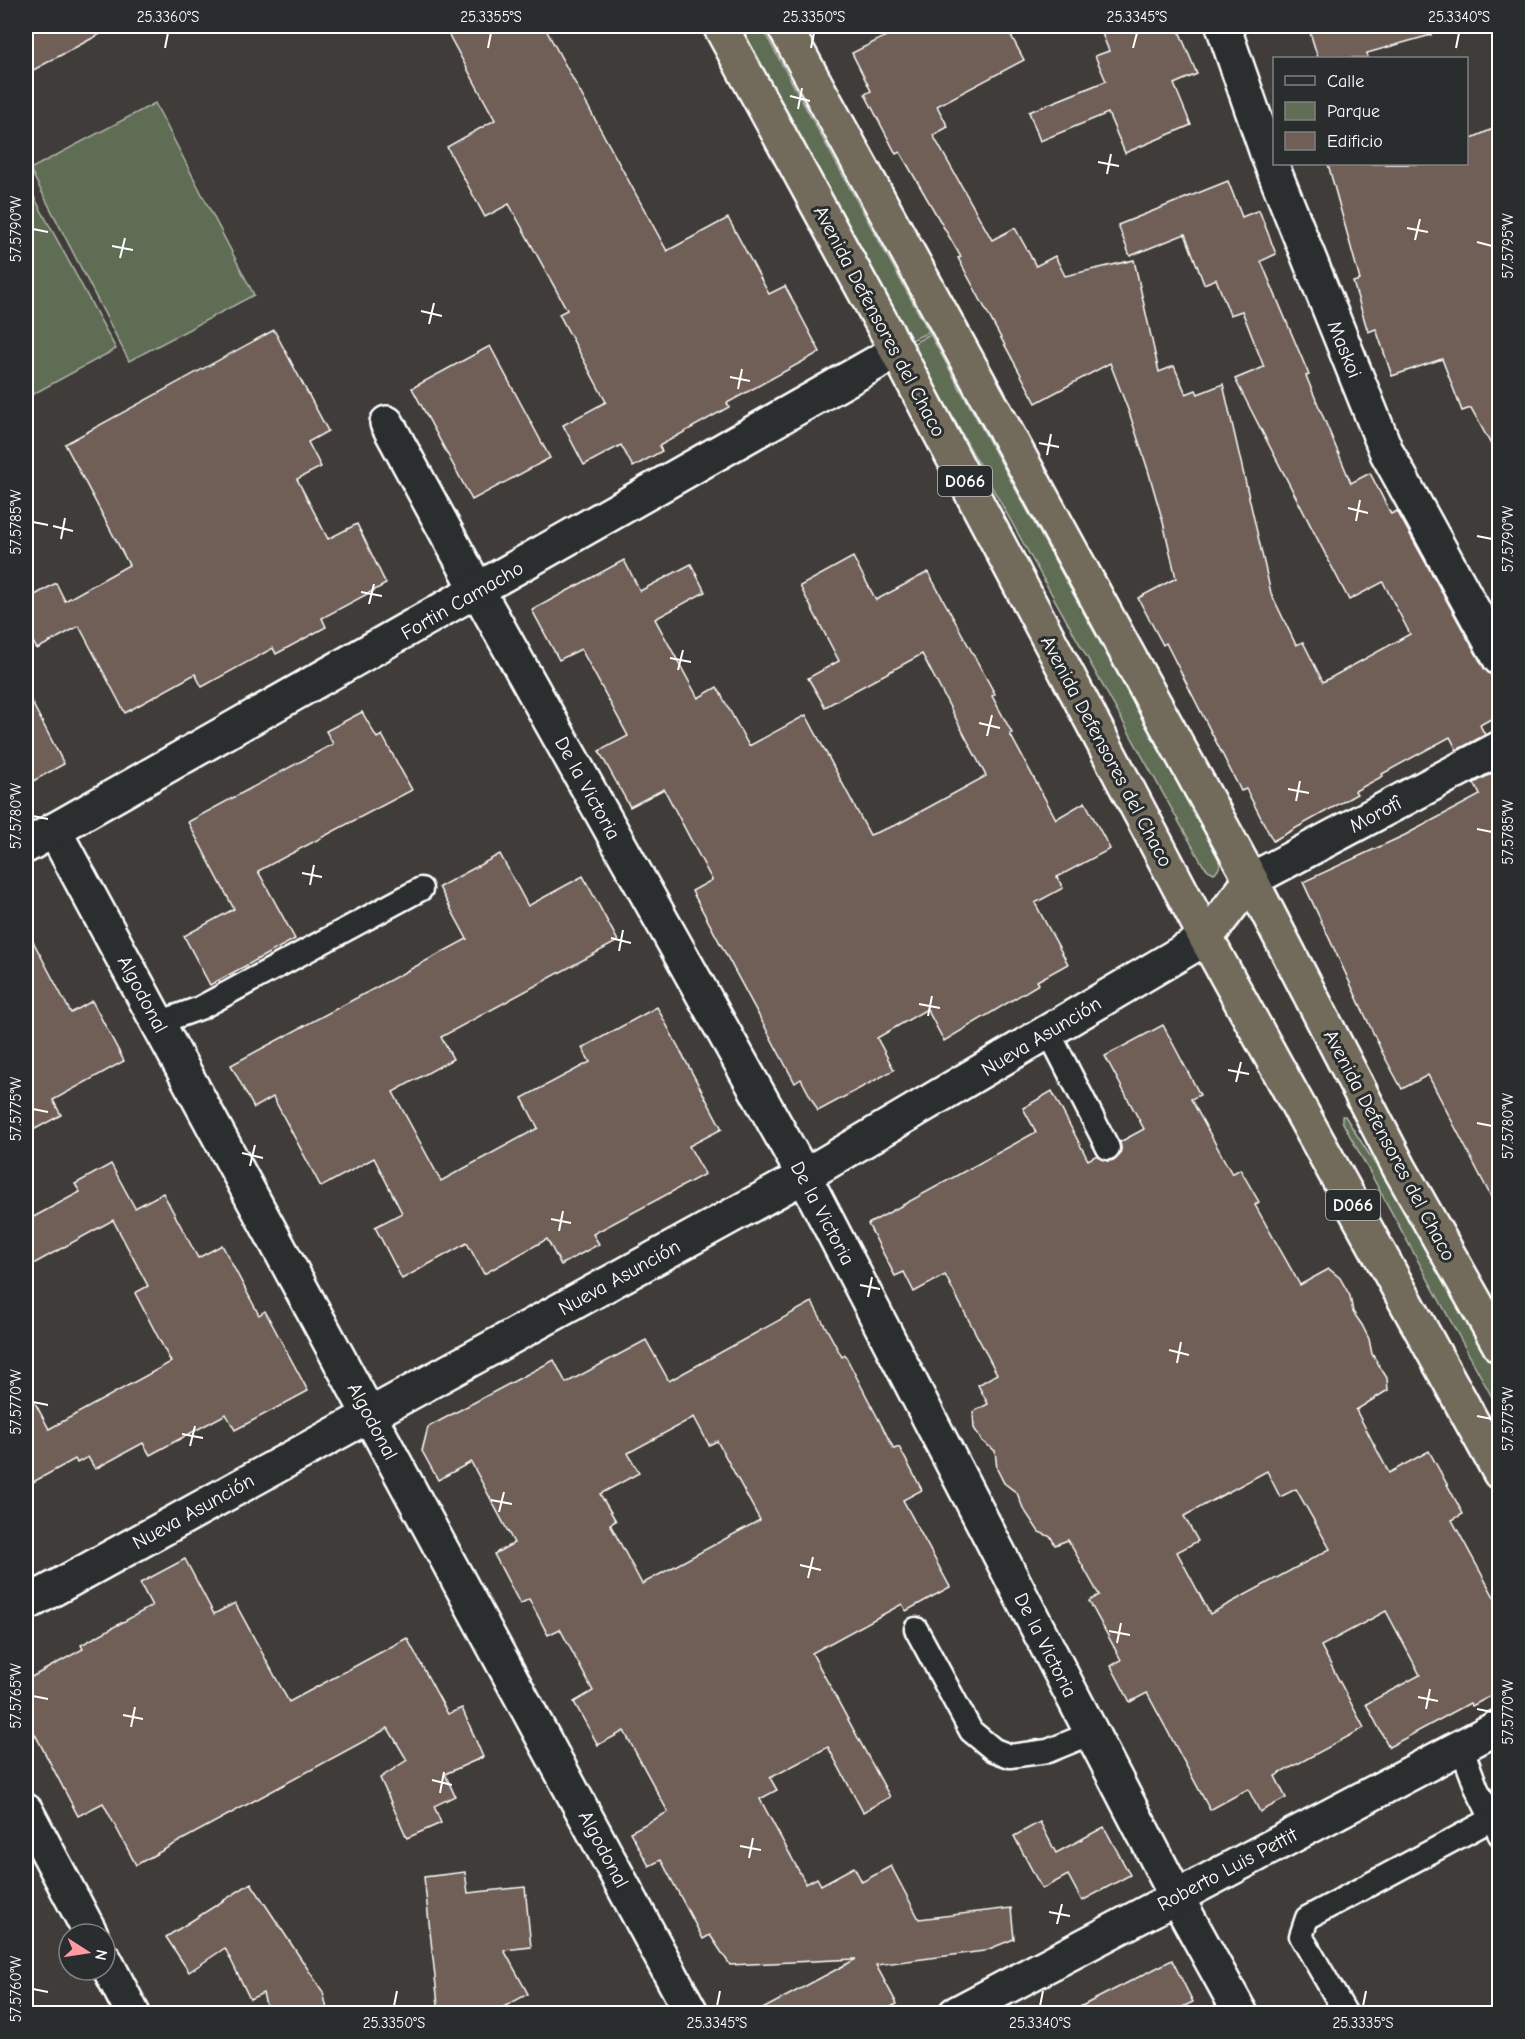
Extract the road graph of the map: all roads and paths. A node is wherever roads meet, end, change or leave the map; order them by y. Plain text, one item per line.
1 (720, 26) edge
2 (784, 26) edge
3 (1223, 26) edge
4 (897, 351) junction
5 (387, 423) dead end
6 (478, 591) junction
7 (1500, 659) edge
8 (1500, 748) edge
9 (54, 830) junction
10 (26, 846) edge
11 (421, 889) dead end
12 (1244, 889) junction
13 (1206, 938) junction
14 (159, 1023) junction
15 (1048, 1031) junction
16 (1107, 1148) dead end
17 (804, 1176) junction
18 (1500, 1346) edge
19 (369, 1414) junction
20 (1500, 1473) edge
21 (26, 1604) edge
22 (916, 1629) dead end
23 (1500, 1726) edge
24 (1092, 1733) junction
25 (1461, 1746) junction
26 (26, 1811) edge
27 (1496, 1827) edge
28 (1176, 1896) junction
29 (85, 1922) edge
30 (117, 1982) edge
31 (133, 2013) edge
32 (692, 2013) edge
33 (955, 2013) edge
34 (1241, 2013) edge
35 (1346, 2013) edge

1 - 4 highway, Avenida Defensores del Chaco / D066
2 - 12 highway, Avenida Defensores del Chaco / D066
3 - 7 street, Maskoi
4 - 6 street, Fortin Camacho
4 - 13 highway, Avenida Defensores del Chaco / D066
5 - 6 street, De la Victoria
6 - 9 street, Fortin Camacho
6 - 17 street, De la Victoria
8 - 12 street, Morotî
9 - 10 street, Fortin Camacho
9 - 14 street, Algodonal
11 - 14 lane
12 - 13 highway
12 - 18 highway, Avenida Defensores del Chaco / D066
13 - 15 street, Nueva Asunción
13 - 20 highway, Avenida Defensores del Chaco / D066
14 - 19 street, Algodonal
15 - 16 lane
15 - 17 street, Nueva Asunción
17 - 19 street, Nueva Asunción
17 - 24 street, De la Victoria
19 - 21 street, Nueva Asunción
19 - 32 street, Algodonal
22 - 24 lane
23 - 25 street, Roberto Luis Pettit
24 - 28 street, De la Victoria
25 - 27 lane
25 - 28 street, Roberto Luis Pettit
26 - 29 street
27 - 35 lane
28 - 33 street, Roberto Luis Pettit
28 - 34 street, De la Victoria
30 - 31 street

